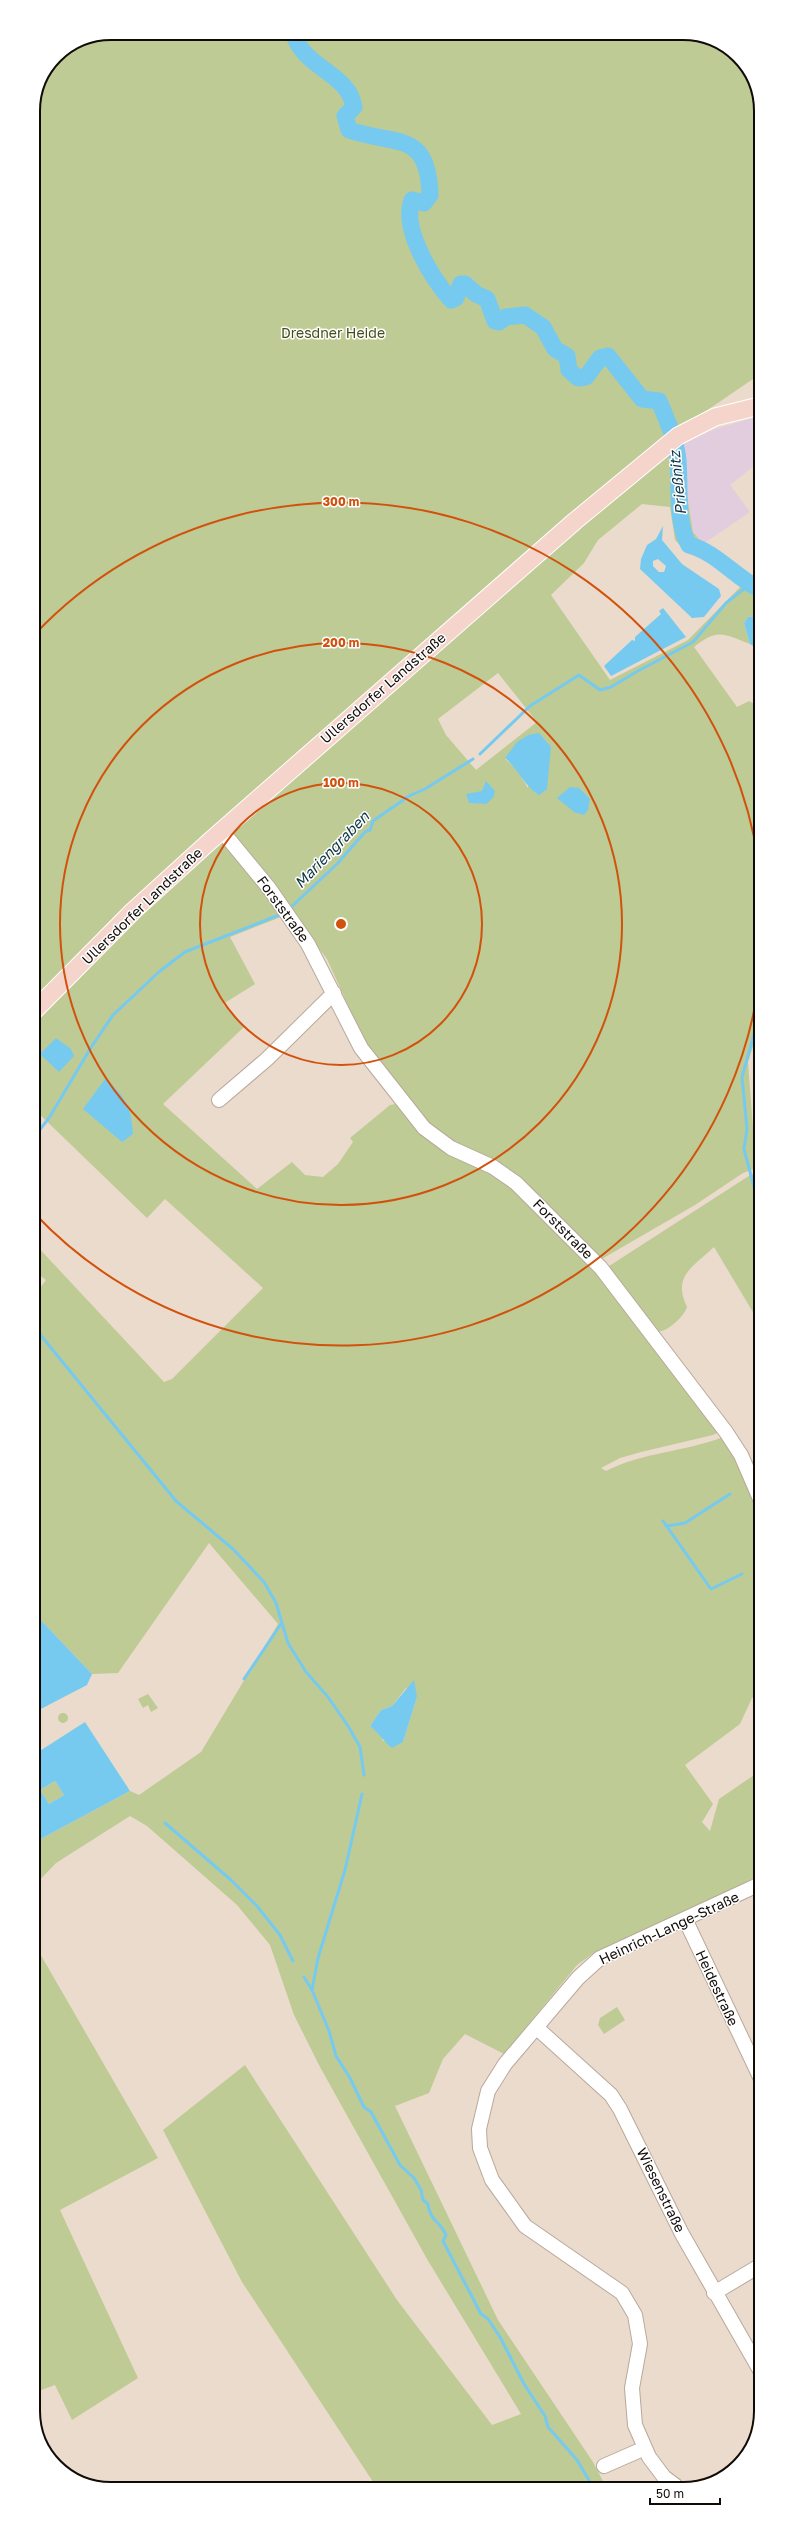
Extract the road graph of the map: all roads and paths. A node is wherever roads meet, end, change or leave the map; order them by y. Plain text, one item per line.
1 (754, 407) edge
2 (222, 831) junction
3 (334, 993) junction
4 (40, 1006) edge
5 (220, 1100) dead end
6 (754, 1485) edge
7 (754, 1887) edge
8 (685, 1919) junction
9 (537, 2028) junction
10 (754, 2064) edge
11 (754, 2269) edge
12 (714, 2293) junction
13 (754, 2360) edge
14 (645, 2448) junction
15 (604, 2466) dead end
16 (671, 2482) edge

1 - 2 main road, Ullersdorfer Landstraße
2 - 3 street, Forststraße
2 - 4 main road, Ullersdorfer Landstraße
3 - 5 street
3 - 6 street, Forststraße
7 - 8 street, Heinrich-Lange-Straße
8 - 9 street, Heinrich-Lange-Straße
8 - 10 street, Heidestraße
9 - 12 street, Wiesenstraße
9 - 14 street, Heinrich-Lange-Straße
11 - 12 street
12 - 13 street, Wiesenstraße
14 - 15 street
14 - 16 street, Heinrich-Lange-Straße

